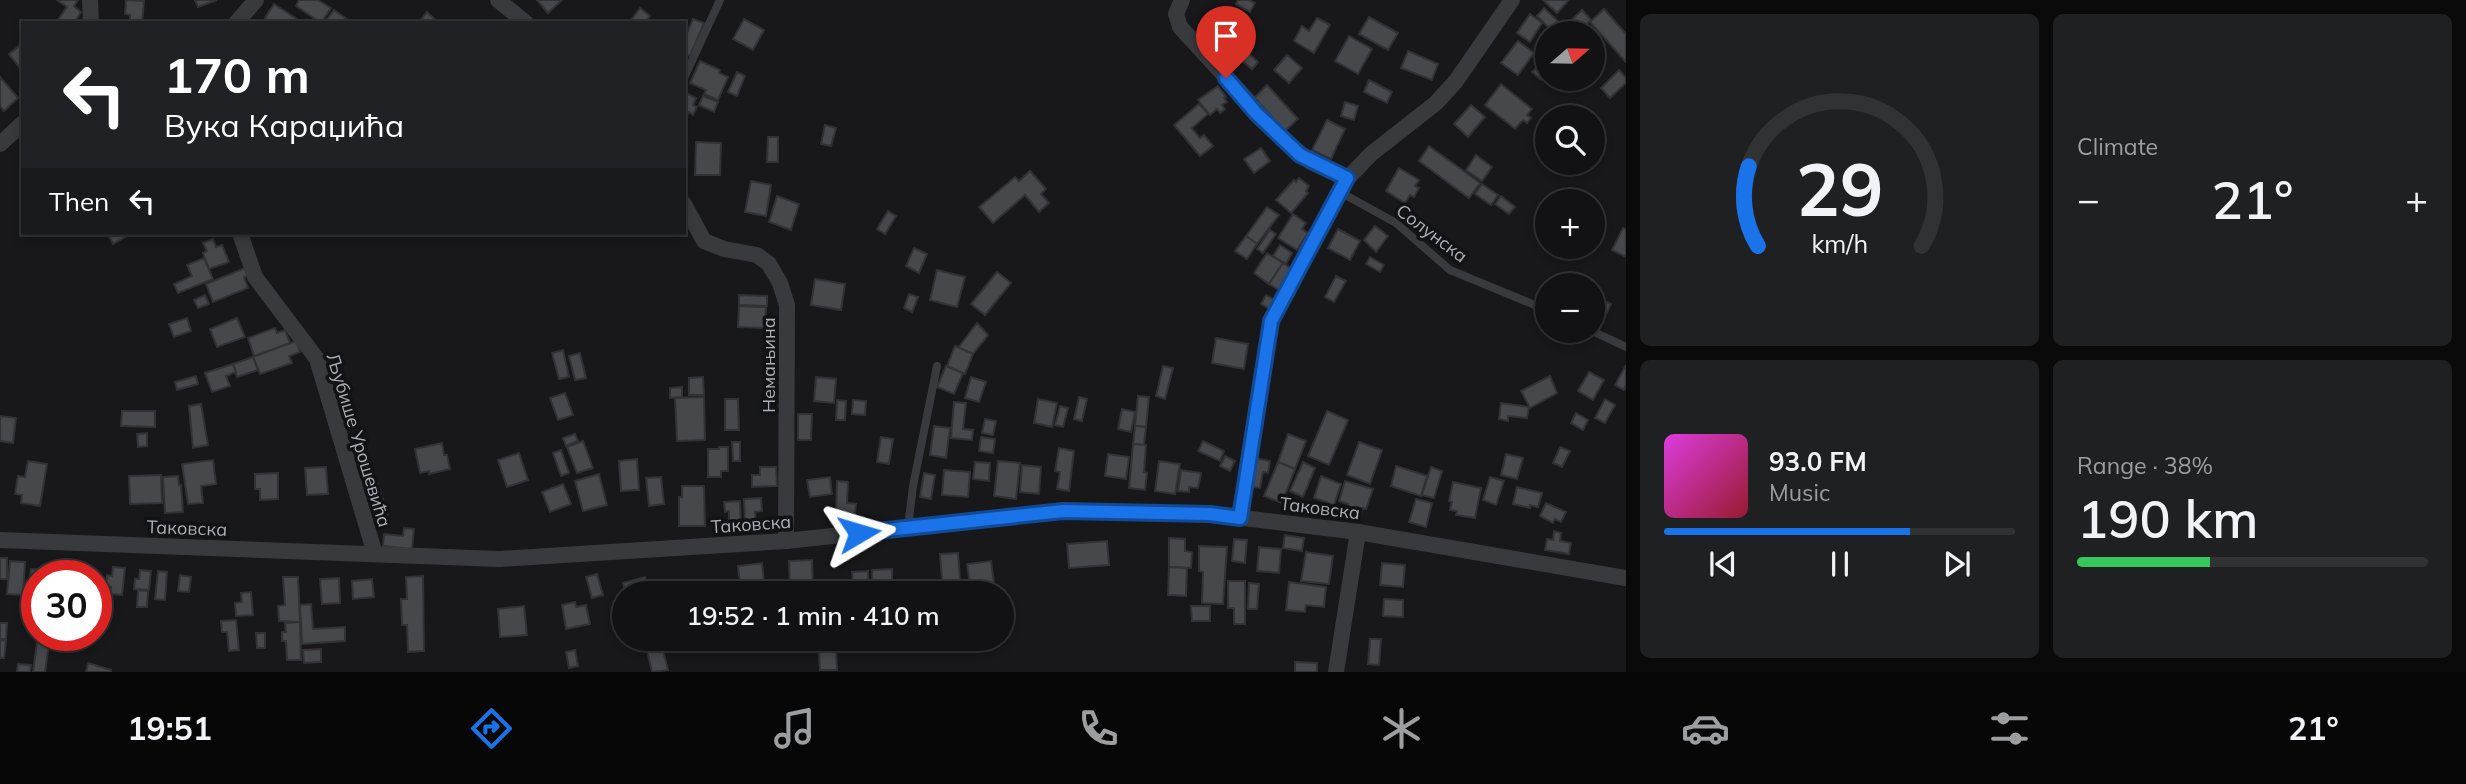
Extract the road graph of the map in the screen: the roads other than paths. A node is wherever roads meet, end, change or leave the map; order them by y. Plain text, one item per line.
1 (90, 0) edge
2 (256, 0) edge
3 (498, 0) edge
4 (720, 0) edge
5 (1182, 0) edge
6 (1512, 0) edge
7 (92, 21) edge
8 (238, 21) edge
9 (524, 21) edge
10 (686, 74) edge
11 (21, 125) edge
12 (0, 144) edge
13 (1343, 186) junction
14 (686, 208) edge
15 (241, 235) edge
16 (1535, 305) edge
17 (1605, 337) edge
18 (1626, 347) edge
19 (937, 366) dead end
20 (1240, 518) junction
21 (908, 527) junction
22 (1358, 532) junction
23 (0, 540) edge
24 (786, 541) junction
25 (375, 554) junction
26 (1626, 578) edge
27 (1336, 672) edge

1 - 7 street
2 - 8 street
3 - 9 street
4 - 10 lane
5 - 13 street
6 - 13 street
11 - 12 street
13 - 16 lane, Солунска
13 - 20 street
14 - 24 street, Немањина
15 - 25 street, Љубише Урошевића
17 - 18 lane
19 - 21 lane
20 - 21 street, Таковска
20 - 22 street, Таковска
21 - 24 street, Таковска
22 - 26 street, Таковска
22 - 27 street
23 - 25 street, Таковска
24 - 25 street, Таковска

